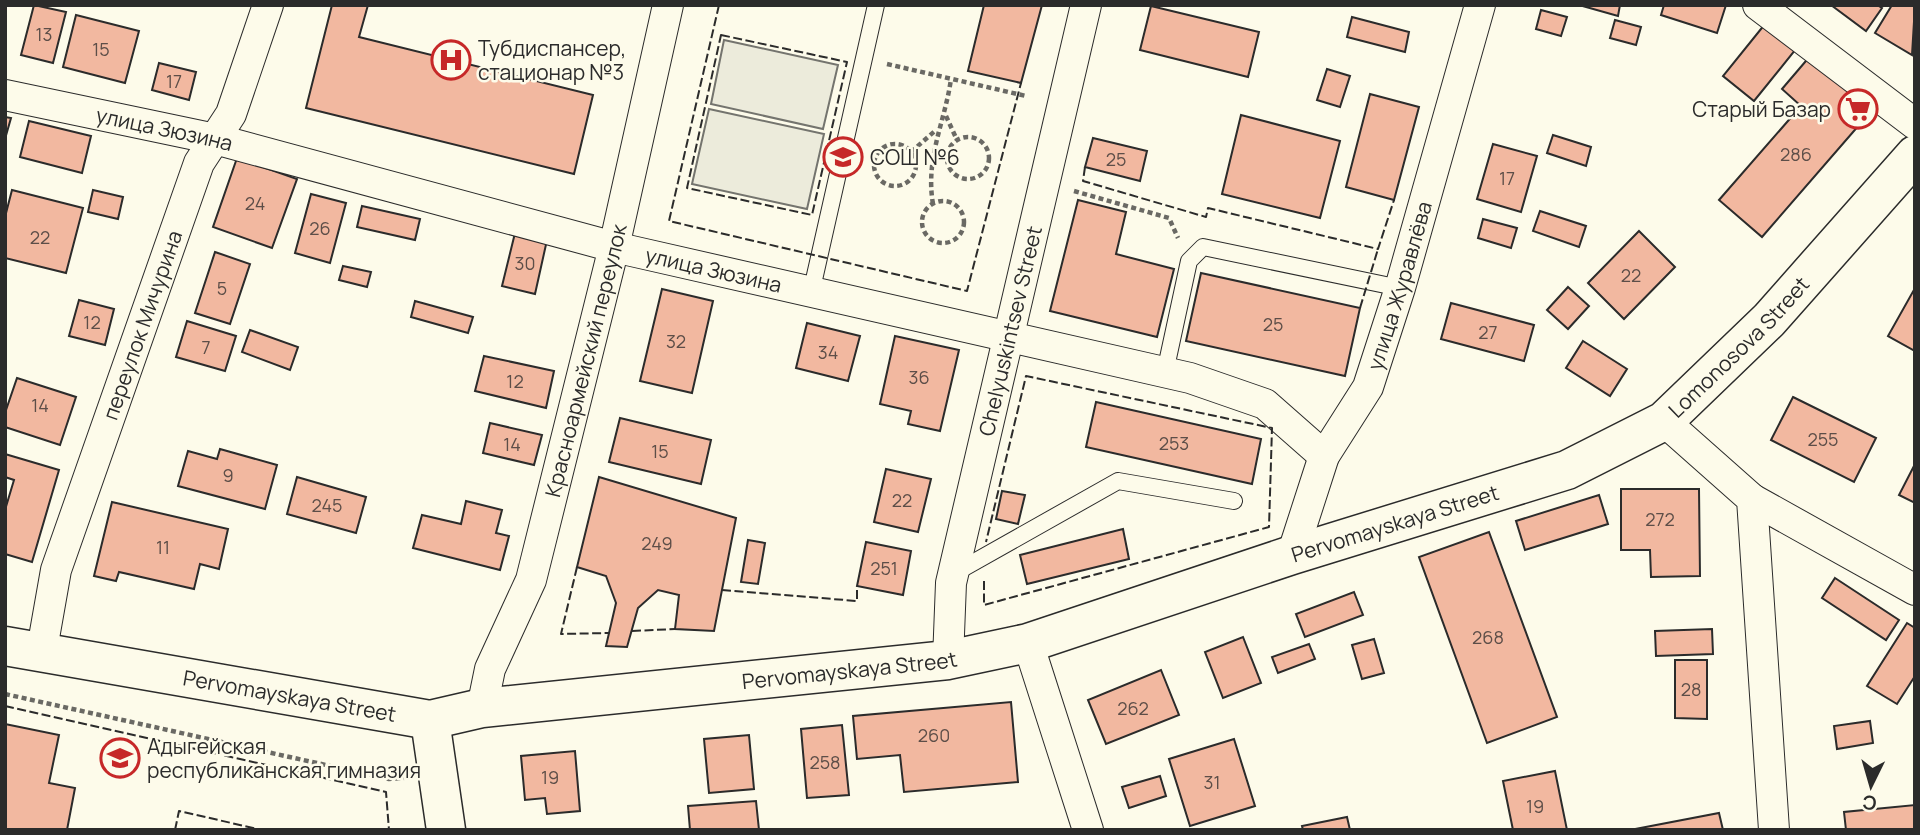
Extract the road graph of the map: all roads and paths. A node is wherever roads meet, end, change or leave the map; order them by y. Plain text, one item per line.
1 (268, 5) edge
2 (668, 5) edge
3 (876, 5) edge
4 (1086, 5) edge
5 (1480, 5) edge
6 (1758, 5) edge
7 (864, 58) junction
8 (951, 79) junction
9 (5, 95) edge
10 (1026, 96) dead end
11 (946, 115) junction
12 (1915, 124) edge
13 (940, 127) junction
14 (215, 139) junction
15 (957, 140) junction
16 (911, 152) junction
17 (1915, 155) edge
18 (1044, 183) junction
19 (933, 204) junction
20 (614, 247) junction
21 (1189, 261) junction
22 (1399, 288) junction
23 (811, 293) junction
24 (1007, 339) junction
25 (1165, 372) junction
26 (1664, 421) junction
27 (1324, 456) junction
28 (1752, 499) junction
29 (1234, 501) dead end
30 (1292, 555) junction
31 (953, 574) junction
32 (1915, 590) edge
33 (1028, 643) junction
34 (23, 650) edge
35 (948, 660) junction
36 (5, 694) edge
37 (482, 708) junction
38 (430, 720) junction
39 (417, 777) dead end
40 (446, 830) edge
41 (1088, 830) edge
42 (1774, 830) edge

1 - 14 street, переулок Мичурина
2 - 20 street, Красноармейский переулок
3 - 7 lane
4 - 18 street, Chelyuskintsev Street
5 - 22 street, улица Журавлёва
6 - 12 street
7 - 8 path
7 - 23 lane
8 - 10 path
8 - 11 path
9 - 14 street, улица Зюзина
11 - 13 path
11 - 15 path
13 - 16 path
13 - 19 path
14 - 20 street, улица Зюзина
14 - 34 street, переулок Мичурина
15 - 15 path
16 - 16 path
17 - 26 street, Lomonosova Street
18 - 21 path
18 - 24 street, Chelyuskintsev Street
19 - 19 path
20 - 23 street, улица Зюзина
20 - 37 street, Красноармейский переулок
21 - 22 lane
21 - 25 lane
22 - 27 street, улица Журавлёва
23 - 24 street, улица Зюзина
24 - 25 street, улица Зюзина
24 - 31 street, Chelyuskintsev Street
25 - 27 street, улица Зюзина
26 - 28 street, Lomonosova Street
26 - 30 street, Pervomayskaya Street
27 - 30 street, улица Журавлёва
28 - 32 street, Lomonosova Street
28 - 42 street
29 - 31 lane
30 - 33 street, Pervomayskaya Street
31 - 35 street, Chelyuskintsev Street
33 - 35 street, Pervomayskaya Street
33 - 41 street
34 - 38 street, Pervomayskaya Street
35 - 37 street, Pervomayskaya Street
36 - 39 path
37 - 38 street, Pervomayskaya Street
38 - 40 street

